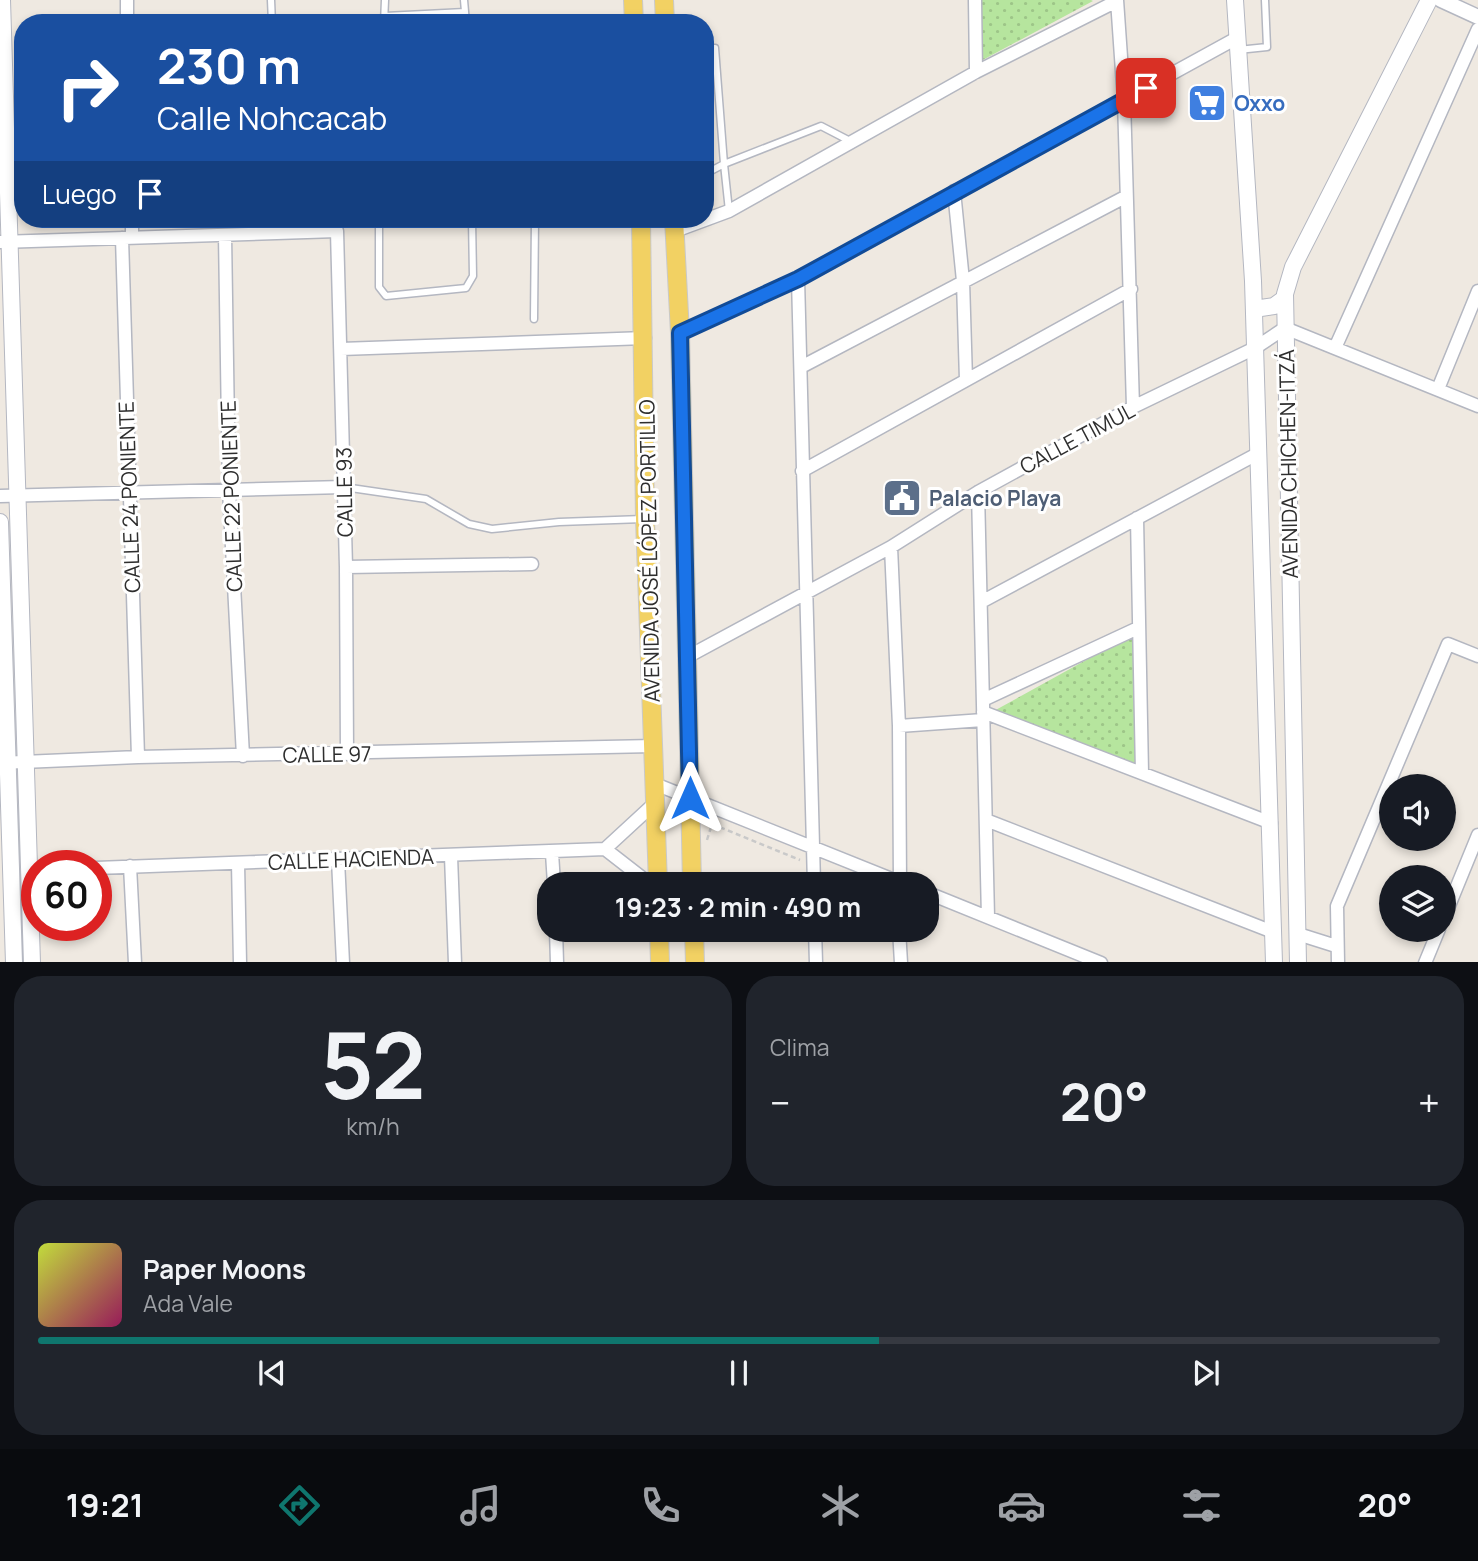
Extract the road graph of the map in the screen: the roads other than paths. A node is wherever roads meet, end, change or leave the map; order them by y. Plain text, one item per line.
1 (2, 0) edge
2 (464, 0) edge
3 (975, 0) edge
4 (1235, 0) edge
5 (1265, 0) edge
6 (1429, 0) edge
7 (1441, 0) edge
8 (1110, 1) edge
9 (465, 12) joint
10 (445, 14) edge
11 (1477, 18) edge
12 (1236, 44) junction
13 (714, 48) edge
14 (976, 72) junction
15 (1124, 100) junction
16 (850, 141) junction
17 (724, 164) junction
18 (714, 169) edge
19 (954, 191) junction
20 (1125, 197) junction
21 (729, 211) junction
22 (714, 217) edge
23 (130, 228) edge
24 (379, 228) edge
25 (472, 228) edge
26 (536, 228) edge
27 (641, 228) edge
28 (675, 228) edge
29 (225, 235) junction
30 (127, 238) junction
31 (5, 241) edge
32 (798, 279) junction
33 (962, 281) junction
34 (1131, 289) junction
35 (1478, 291) edge
36 (1285, 298) junction
37 (1254, 309) junction
38 (534, 319) dead end
39 (1285, 328) junction
40 (680, 333) junction
41 (645, 338) junction
42 (1255, 348) junction
43 (1335, 348) junction
44 (341, 349) junction
45 (801, 367) junction
46 (967, 380) junction
47 (1438, 390) junction
48 (1478, 405) edge
49 (1133, 407) junction
50 (1257, 454) junction
51 (802, 471) junction
52 (344, 486) junction
53 (229, 490) junction
54 (978, 492) junction
55 (129, 493) junction
56 (8, 496) edge
57 (1137, 517) junction
58 (645, 519) junction
59 (0, 522) edge
60 (891, 547) junction
61 (532, 564) dead end
62 (346, 566) junction
63 (805, 594) junction
64 (983, 601) junction
65 (1138, 628) junction
66 (689, 656) junction
67 (1478, 656) edge
68 (983, 711) junction
69 (899, 726) junction
70 (654, 746) junction
71 (347, 754) junction
72 (243, 756) junction
73 (138, 757) junction
74 (26, 761) junction
75 (4, 763) edge
76 (1142, 773) junction
77 (656, 793) junction
78 (690, 798) junction
79 (986, 820) junction
80 (1271, 823) junction
81 (5, 828) edge
82 (1478, 835) edge
83 (813, 847) junction
84 (605, 849) junction
85 (32, 850) edge
86 (552, 853) junction
87 (451, 856) junction
88 (338, 860) junction
89 (238, 863) junction
90 (130, 866) junction
91 (112, 867) edge
92 (553, 872) edge
93 (635, 872) edge
94 (658, 872) edge
95 (692, 872) edge
96 (814, 872) edge
97 (874, 872) edge
98 (901, 872) edge
99 (1456, 889) edge
100 (939, 897) edge
101 (988, 917) junction
102 (7, 932) edge
103 (1273, 932) junction
104 (1298, 934) junction
105 (32, 941) edge
106 (556, 942) edge
107 (659, 942) edge
108 (694, 942) edge
109 (815, 942) edge
110 (900, 942) edge
111 (1433, 942) edge
112 (1336, 946) junction
113 (14, 962) edge
114 (32, 962) edge
115 (135, 962) edge
116 (240, 962) edge
117 (342, 962) edge
118 (455, 962) edge
119 (557, 962) edge
120 (660, 962) edge
121 (695, 962) edge
122 (816, 962) edge
123 (901, 962) edge
124 (1101, 962) edge
125 (1274, 962) edge
126 (1298, 962) edge
127 (1338, 962) edge
128 (1425, 962) edge

1 - 31 main road
2 - 9 lane
3 - 14 street
4 - 12 main road, AVENIDA CHICHEN-ITZÁ
5 - 12 lane
6 - 36 main road, AVENIDA CHICHEN-ITZÁ
7 - 11 street
8 - 14 street
8 - 15 street
9 - 10 lane
11 - 43 street
12 - 15 street
12 - 37 main road, AVENIDA CHICHEN-ITZÁ
13 - 17 lane
14 - 16 street
15 - 19 street
15 - 20 street
16 - 17 lane
16 - 21 street
17 - 18 lane
17 - 21 lane
19 - 32 street
19 - 33 street
20 - 33 street
20 - 34 street
21 - 22 street
23 - 30 street, CALLE 24 PONIENTE
24 - 25 lane
26 - 38 lane
27 - 41 main road, AVENIDA JOSÉ LÓPEZ PORTILLO
28 - 40 main road, AVENIDA JOSÉ LÓPEZ PORTILLO
29 - 30 street
29 - 44 street, CALLE 93
29 - 53 street, CALLE 22 PONIENTE
30 - 31 street
30 - 55 street, CALLE 24 PONIENTE
31 - 56 main road
32 - 40 street
32 - 45 street
33 - 45 street
33 - 46 street
34 - 46 street
34 - 49 street
35 - 47 street
36 - 37 main road
36 - 39 main road, AVENIDA CHICHEN-ITZÁ
37 - 42 main road, AVENIDA CHICHEN-ITZÁ
39 - 42 street, CALLE TIMUL
39 - 43 street
39 - 104 main road, AVENIDA CHICHEN-ITZÁ
40 - 66 main road, AVENIDA JOSÉ LÓPEZ PORTILLO
41 - 44 street
41 - 58 main road, AVENIDA JOSÉ LÓPEZ PORTILLO
42 - 49 street, CALLE TIMUL
42 - 50 main road, AVENIDA CHICHEN-ITZÁ
43 - 47 street
44 - 52 street, CALLE 93
45 - 51 street
46 - 51 street
47 - 48 street
49 - 54 street, CALLE TIMUL
50 - 57 street
50 - 80 main road, AVENIDA CHICHEN-ITZÁ
51 - 63 street
52 - 53 street
52 - 58 lane
52 - 62 street, CALLE 93
53 - 55 street
53 - 72 street, CALLE 22 PONIENTE
54 - 60 street, CALLE TIMUL
54 - 64 street
55 - 56 street
55 - 73 street, CALLE 24 PONIENTE
56 - 74 main road
57 - 64 street
57 - 65 street
58 - 70 main road, AVENIDA JOSÉ LÓPEZ PORTILLO
59 - 75 main road
60 - 63 street, CALLE TIMUL
60 - 69 street
61 - 62 street
62 - 71 street, CALLE 93
63 - 66 street, CALLE TIMUL
63 - 83 street
64 - 68 street
65 - 68 street
65 - 76 street
66 - 78 main road, AVENIDA JOSÉ LÓPEZ PORTILLO
67 - 112 street
68 - 69 street
68 - 76 street
68 - 79 street
69 - 98 street
70 - 71 street, CALLE 97
70 - 77 main road, AVENIDA JOSÉ LÓPEZ PORTILLO
71 - 72 street, CALLE 97
72 - 73 street, CALLE 97
73 - 74 street, CALLE 97
74 - 75 street, CALLE 97
74 - 85 main road
75 - 81 main road
76 - 80 street
77 - 78 street
77 - 84 street
77 - 94 main road, AVENIDA JOSÉ LÓPEZ PORTILLO
78 - 83 street
78 - 95 main road, AVENIDA JOSÉ LÓPEZ PORTILLO
79 - 101 street
79 - 103 street
80 - 103 main road, AVENIDA CHICHEN-ITZÁ
81 - 102 main road
82 - 99 street
83 - 96 street
83 - 97 street
84 - 86 street, CALLE HACIENDA
84 - 93 street
86 - 87 street, CALLE HACIENDA
86 - 92 street
87 - 88 street, CALLE HACIENDA
87 - 118 street
88 - 89 street, CALLE HACIENDA
88 - 117 street
89 - 90 street, CALLE HACIENDA
89 - 116 street
90 - 91 street, CALLE HACIENDA
90 - 115 street
100 - 101 street
101 - 124 street
102 - 113 main road
103 - 125 main road, AVENIDA CHICHEN-ITZÁ
104 - 112 street
104 - 126 main road, AVENIDA CHICHEN-ITZÁ
105 - 114 main road
106 - 119 street
107 - 120 main road
108 - 121 main road
109 - 122 street
110 - 123 street
111 - 128 street
112 - 127 street

